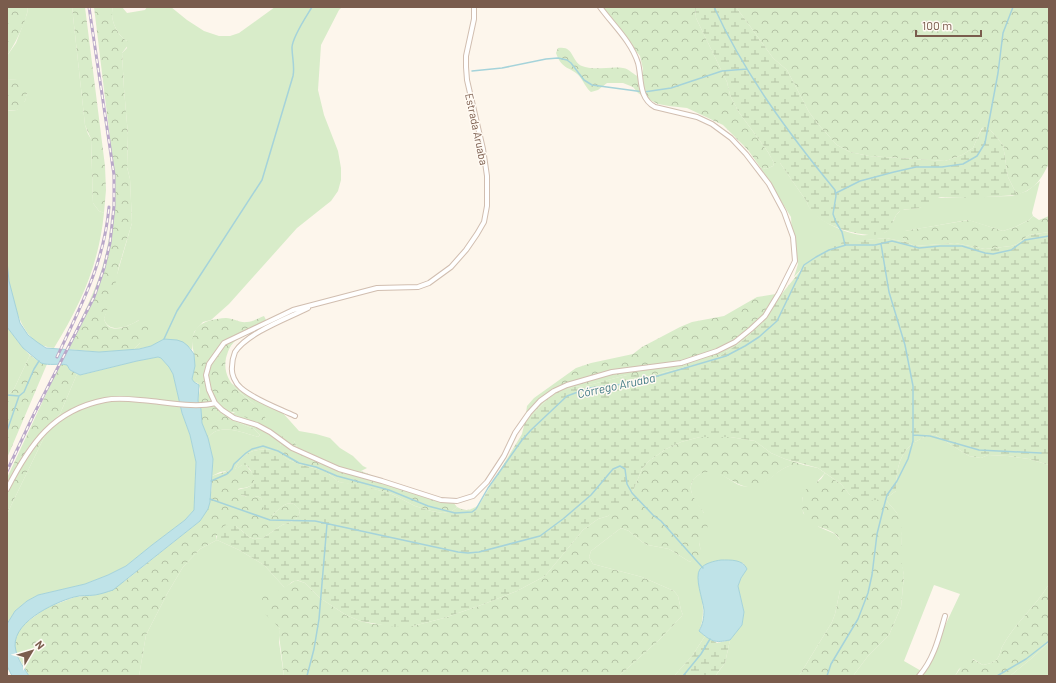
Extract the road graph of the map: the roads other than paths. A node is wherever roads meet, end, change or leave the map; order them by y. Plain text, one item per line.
1 (474, 7) edge
2 (600, 7) edge
3 (317, 304) junction
4 (216, 404) junction
5 (295, 416) dead end
6 (7, 489) edge
7 (945, 616) dead end
8 (919, 676) edge

1 - 3 street, Estrada Aruaba
2 - 4 street
3 - 4 street, Estrada Aruaba
3 - 5 street, Estrada Aruaba
4 - 6 street
7 - 8 street

